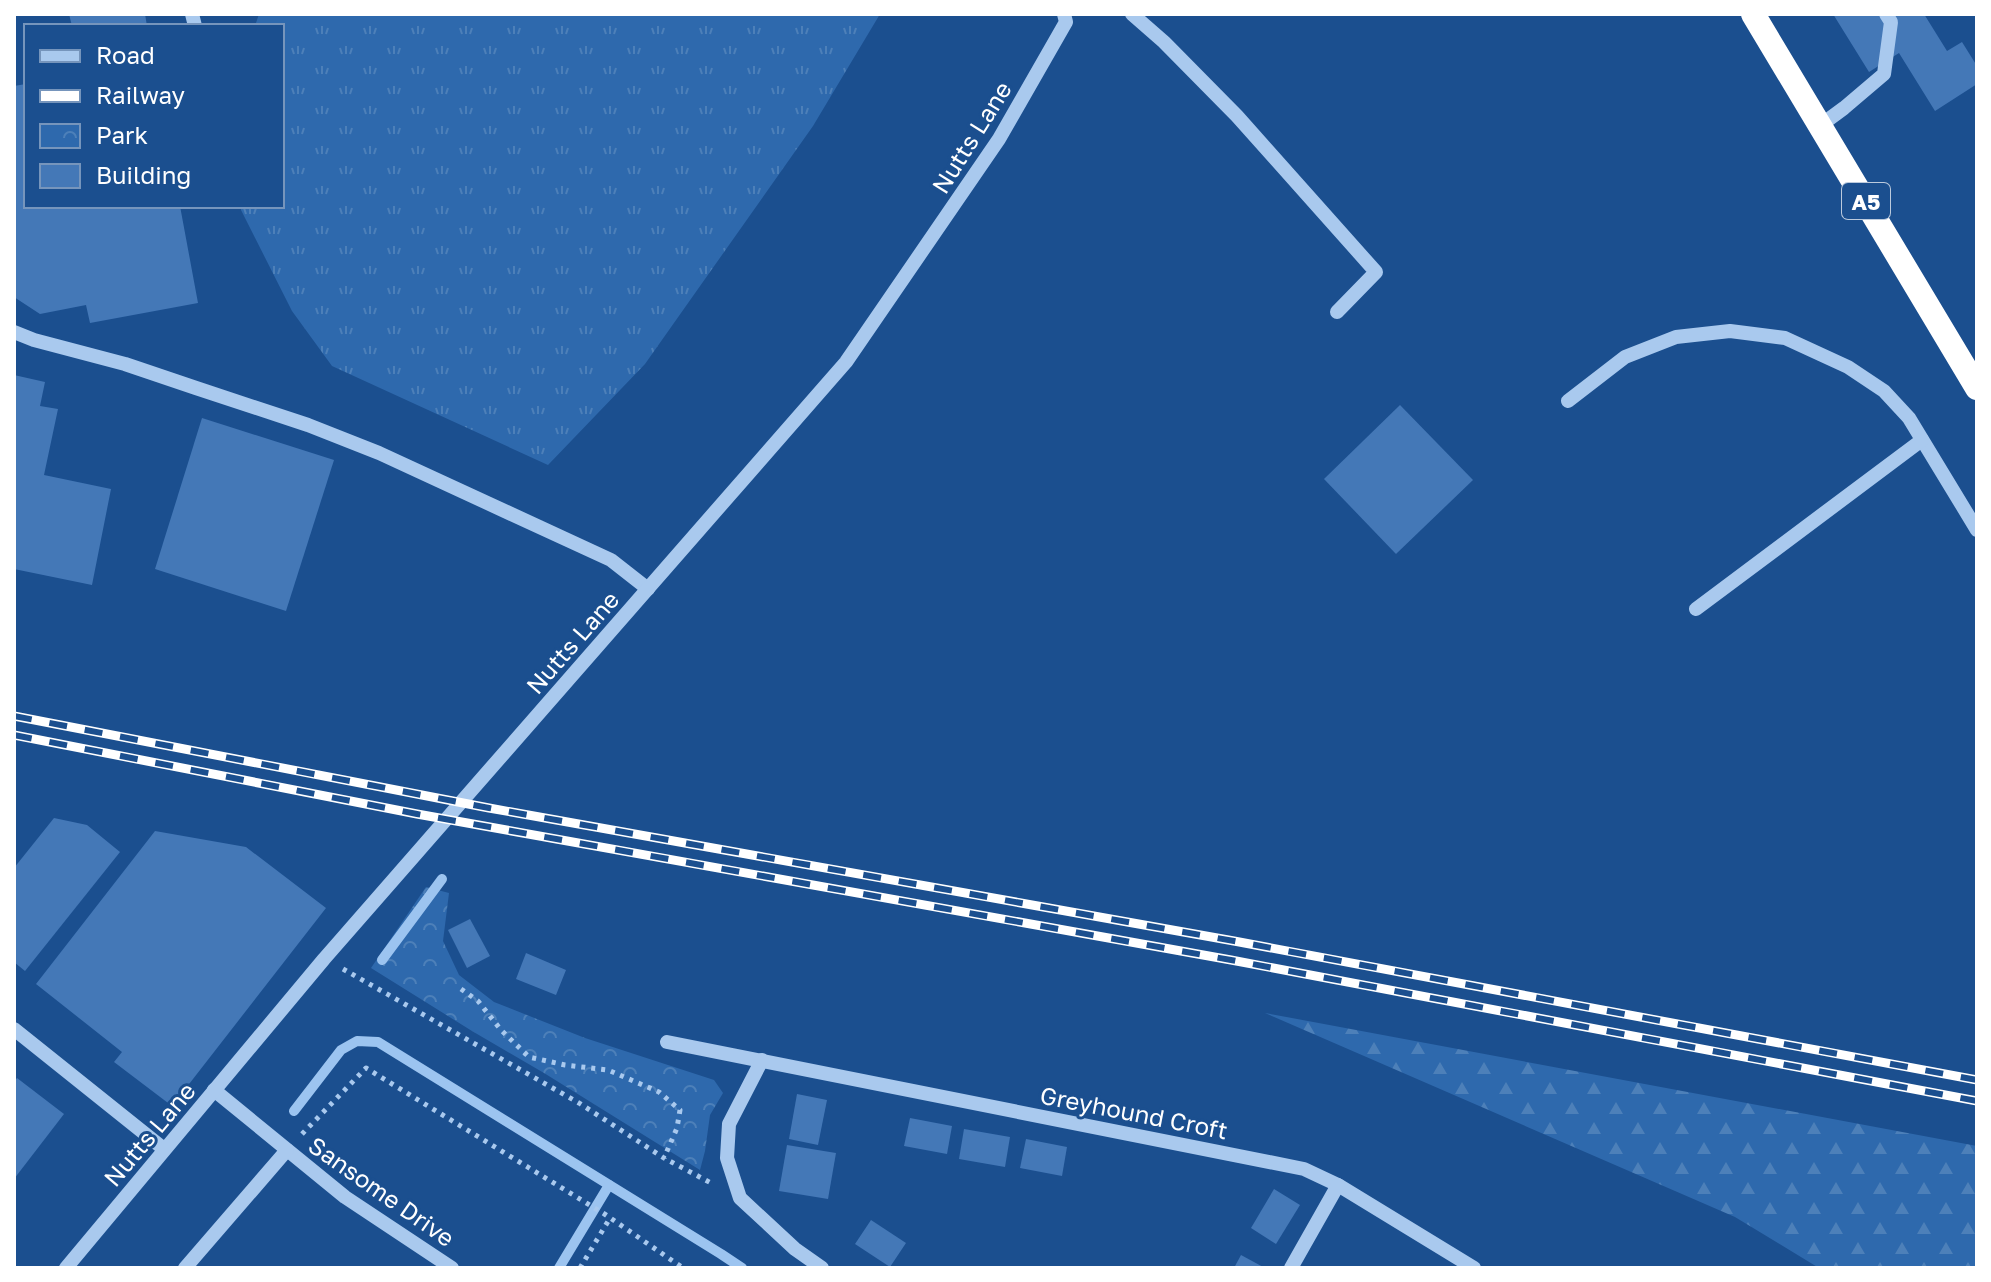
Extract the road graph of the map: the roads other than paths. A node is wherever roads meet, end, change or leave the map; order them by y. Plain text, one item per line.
1 (1064, 14) edge
2 (1132, 14) edge
3 (1753, 14) edge
4 (1886, 14) edge
5 (1821, 125) junction
6 (1337, 312) dead end
7 (14, 332) edge
8 (1977, 388) edge
9 (1568, 401) dead end
10 (1922, 440) junction
11 (1977, 530) edge
12 (648, 589) junction
13 (1696, 609) dead end
14 (14, 1029) edge
15 (667, 1042) dead end
16 (762, 1060) junction
17 (214, 1090) junction
18 (164, 1149) junction
19 (287, 1150) junction
20 (1338, 1185) junction
21 (66, 1268) edge
22 (185, 1268) edge
23 (452, 1268) edge
24 (822, 1268) edge
25 (1291, 1268) edge
26 (1474, 1268) edge

1 - 12 street, Nutts Lane
2 - 6 street
3 - 5 highway, A5
4 - 5 street
5 - 8 highway, A5
7 - 12 street
9 - 10 street
10 - 11 street
10 - 13 street
12 - 17 street, Nutts Lane
14 - 18 street
15 - 16 street, Greyhound Croft
16 - 20 street, Greyhound Croft
16 - 24 street
17 - 18 street, Nutts Lane
17 - 19 street, Sansome Drive
18 - 21 street, Nutts Lane
19 - 22 street, Sansome Drive
19 - 23 street, Sansome Drive
20 - 25 street
20 - 26 street, Greyhound Croft

